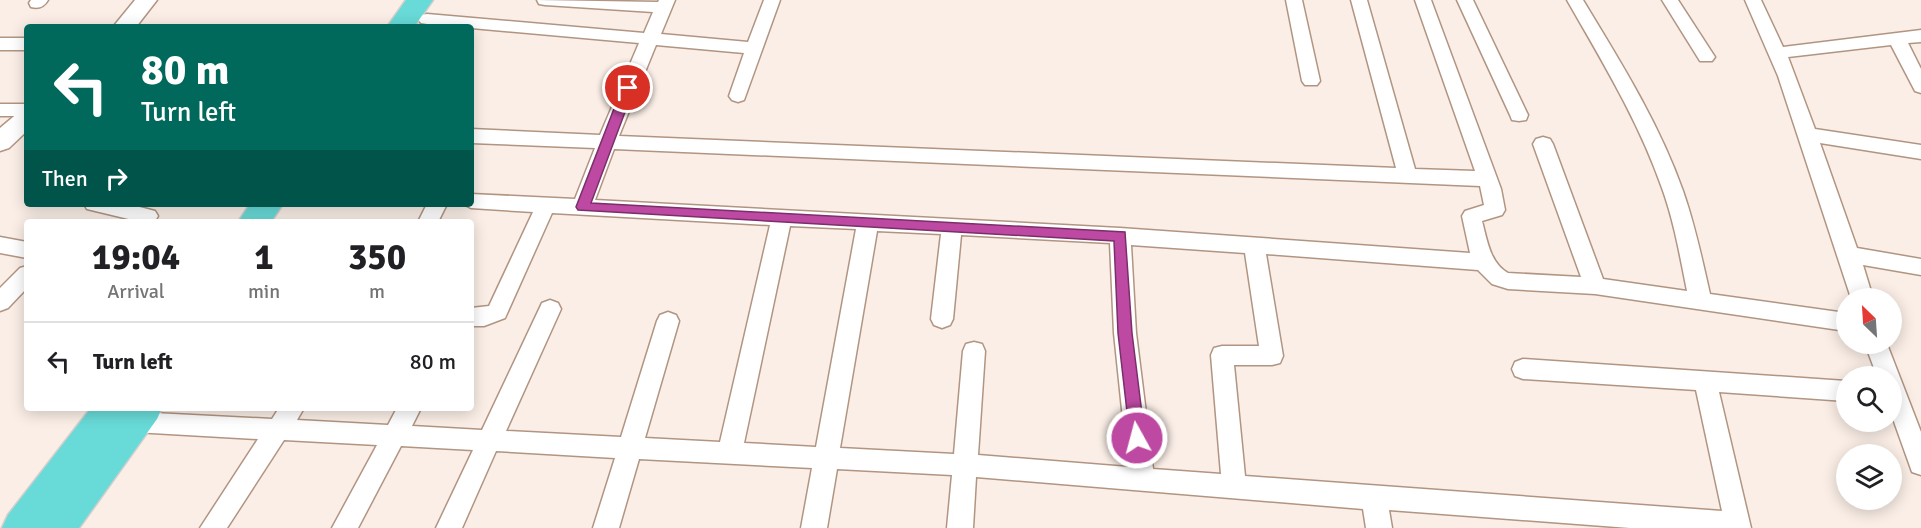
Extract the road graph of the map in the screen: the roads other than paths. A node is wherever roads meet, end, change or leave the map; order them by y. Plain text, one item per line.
1 (146, 0) edge
2 (545, 0) edge
3 (772, 0) edge
4 (1294, 0) edge
5 (1359, 0) edge
6 (1424, 0) edge
7 (1465, 0) edge
8 (1575, 0) edge
9 (1670, 0) edge
10 (1753, 0) edge
11 (666, 4) edge
12 (427, 12) edge
13 (126, 24) edge
14 (405, 24) edge
15 (1921, 36) edge
16 (650, 39) junction
17 (1897, 39) junction
18 (0, 44) edge
19 (24, 44) edge
20 (753, 48) junction
21 (1777, 53) junction
22 (1706, 57) dead end
23 (1919, 80) edge
24 (1311, 81) dead end
25 (738, 96) dead end
26 (0, 110) edge
27 (24, 110) edge
28 (1519, 115) dead end
29 (24, 121) edge
30 (1807, 134) junction
31 (474, 136) edge
32 (0, 142) edge
33 (606, 142) junction
34 (1543, 144) dead end
35 (1921, 153) edge
36 (1408, 177) junction
37 (1488, 179) junction
38 (474, 201) edge
39 (546, 205) junction
40 (111, 207) edge
41 (582, 207) junction
42 (150, 214) edge
43 (782, 218) junction
44 (868, 222) junction
45 (952, 226) junction
46 (1120, 236) junction
47 (0, 245) edge
48 (1254, 247) junction
49 (24, 249) edge
50 (1849, 255) junction
51 (1485, 262) junction
52 (1921, 267) edge
53 (24, 277) edge
54 (1595, 286) junction
55 (1859, 288) edge
56 (1700, 299) junction
57 (0, 302) edge
58 (550, 309) dead end
59 (474, 317) edge
60 (942, 319) dead end
61 (1836, 320) edge
62 (668, 321) dead end
63 (974, 351) dead end
64 (1523, 369) dead end
65 (1705, 381) junction
66 (1836, 390) edge
67 (1902, 408) edge
68 (290, 411) edge
69 (408, 411) edge
70 (130, 413) edge
71 (278, 429) junction
72 (396, 435) junction
73 (488, 440) junction
74 (630, 447) junction
75 (730, 452) junction
76 (828, 458) junction
77 (1921, 464) edge
78 (964, 465) junction
79 (1142, 479) junction
80 (1234, 486) junction
81 (1374, 498) junction
82 (1737, 526) edge
83 (22, 528) edge
84 (56, 528) edge
85 (213, 528) edge
86 (345, 528) edge
87 (449, 528) edge
88 (606, 528) edge
89 (814, 528) edge
90 (960, 528) edge
91 (1379, 528) edge

1 - 13 street
2 - 11 street
3 - 20 street
4 - 24 street
5 - 36 street
6 - 37 street
7 - 28 street
8 - 56 street
9 - 22 street
10 - 21 street
11 - 16 street
12 - 14 main road
12 - 16 street
15 - 17 street
16 - 20 street
16 - 33 street
17 - 21 street
17 - 23 street
18 - 19 street
20 - 25 street
21 - 30 street
26 - 27 street
29 - 32 street
30 - 35 street
30 - 50 street
31 - 33 street
33 - 36 street
33 - 41 street
34 - 54 street
36 - 37 street
37 - 51 street
38 - 39 street
39 - 41 street
39 - 59 street
40 - 42 street
41 - 43 street
43 - 44 street
43 - 75 street
44 - 45 street
44 - 76 street
45 - 46 street
45 - 60 street
46 - 48 street
46 - 79 street
47 - 49 street
48 - 51 street
48 - 80 street
50 - 52 street
50 - 55 street
51 - 54 street
53 - 57 street
54 - 56 street
56 - 61 street
58 - 73 street
62 - 74 street
63 - 78 street
64 - 65 street
65 - 66 street
65 - 82 street
67 - 77 street
68 - 71 street
69 - 72 street
70 - 71 street
70 - 83 main road
70 - 84 main road
71 - 72 street
71 - 85 street
72 - 73 street
72 - 86 street
73 - 74 street
73 - 87 street
74 - 75 street
74 - 88 street
75 - 76 street
76 - 78 street
76 - 89 street
78 - 79 street
78 - 90 street
79 - 80 street
80 - 81 street
81 - 82 street
81 - 91 street

